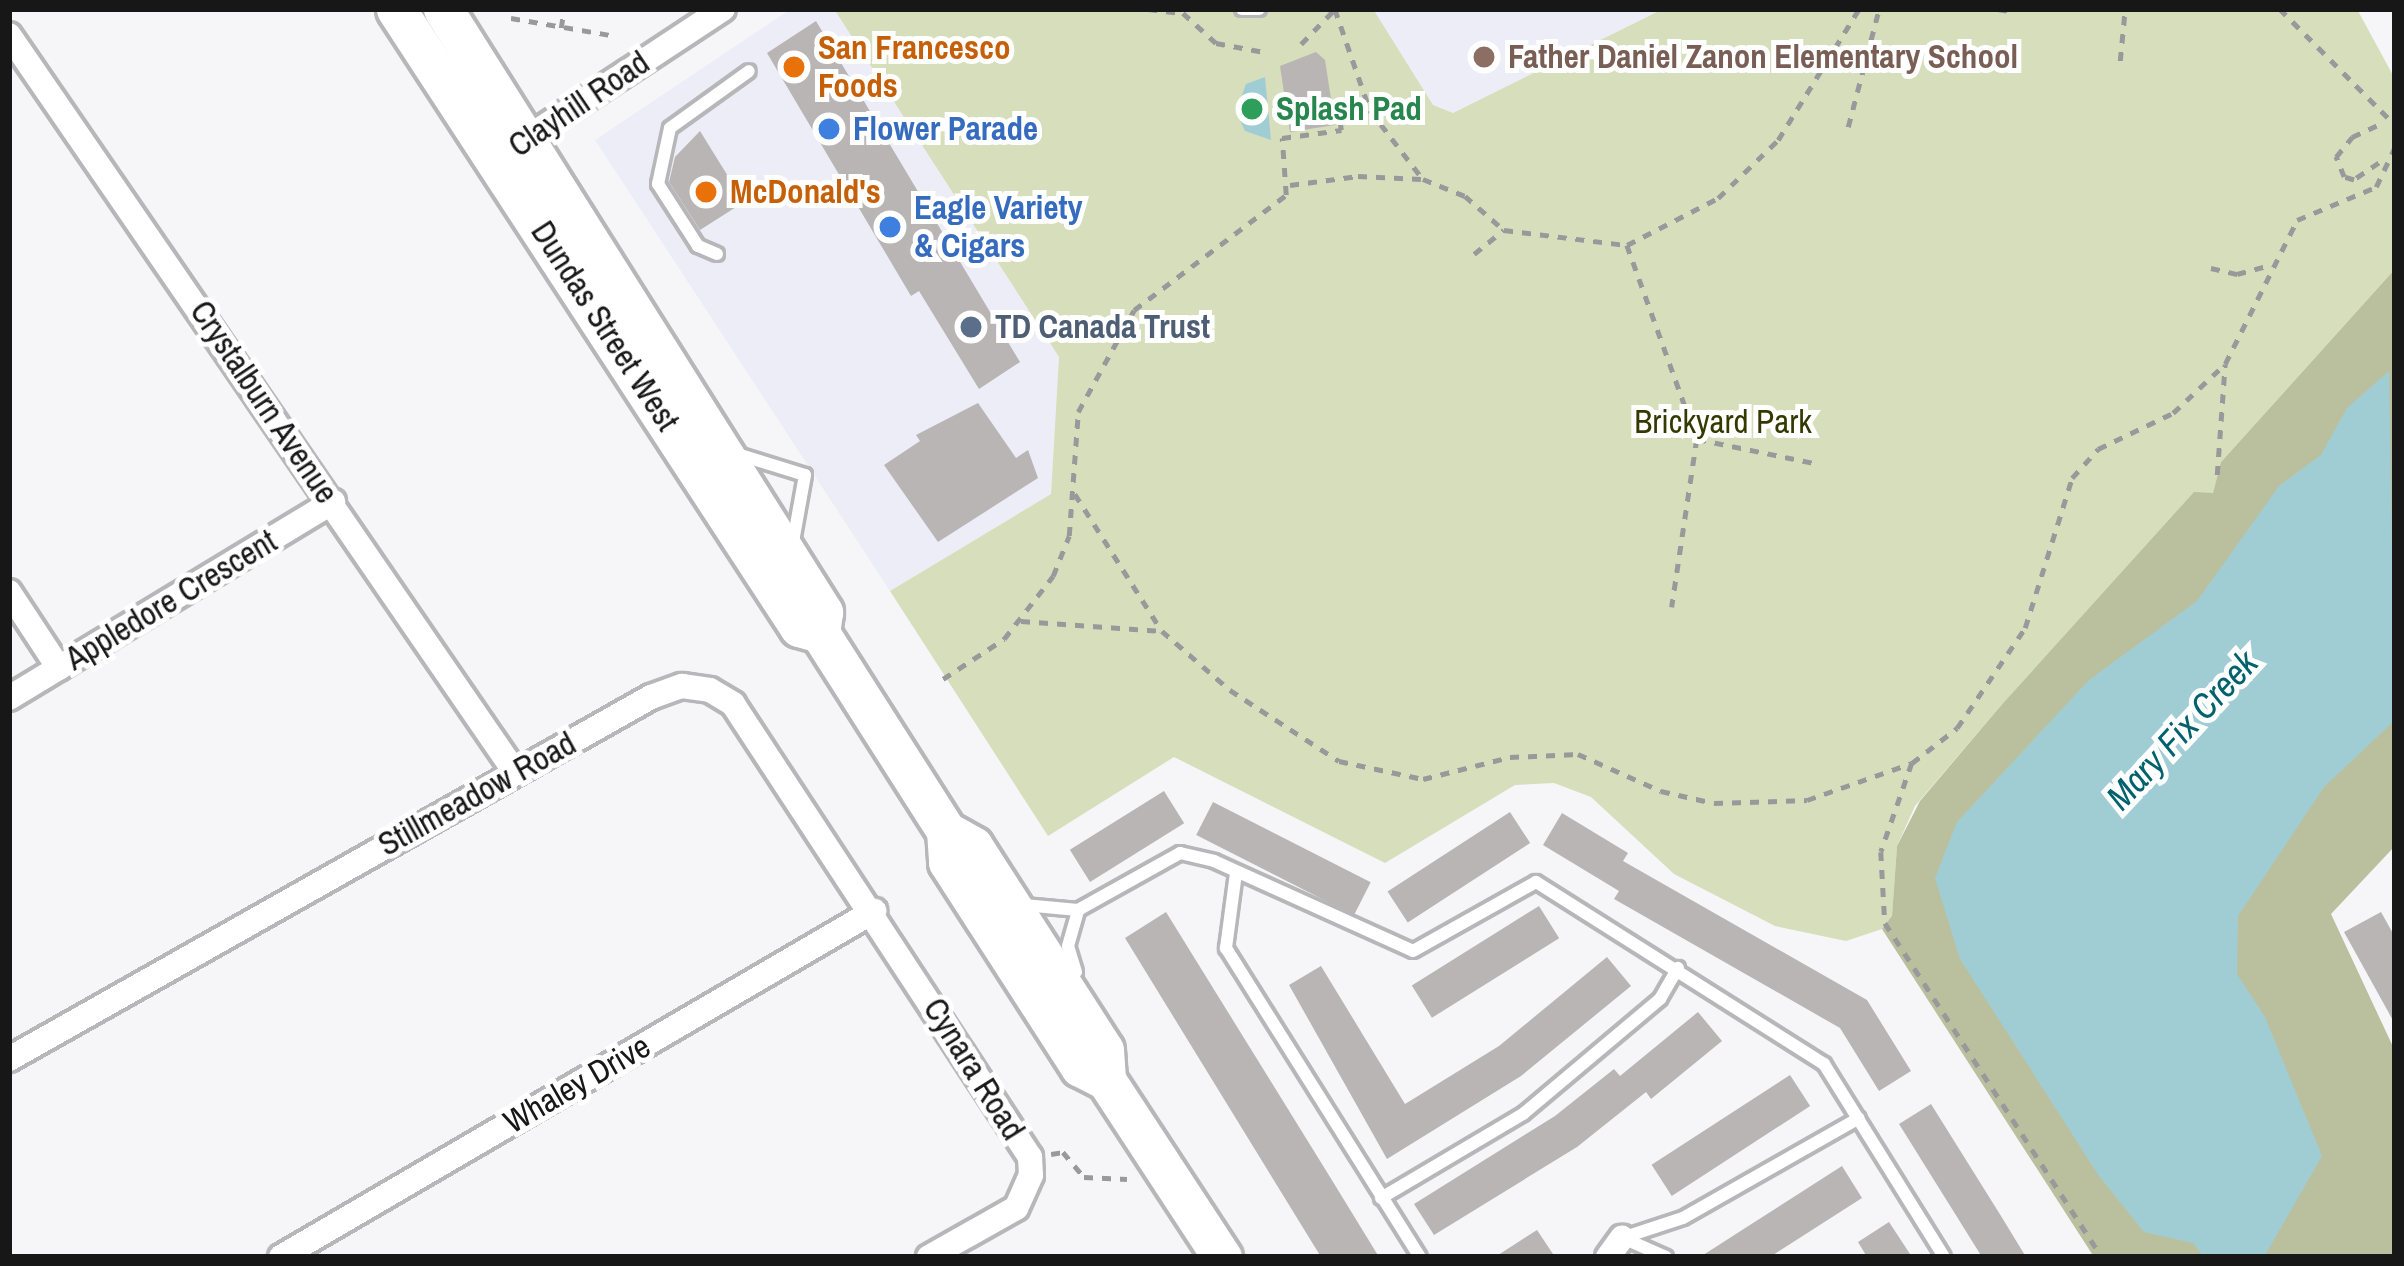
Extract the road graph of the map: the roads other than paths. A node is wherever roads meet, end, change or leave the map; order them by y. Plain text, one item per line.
1 (395, 9) edge
2 (443, 9) edge
3 (723, 9) edge
4 (1242, 9) edge
5 (1259, 9) edge
6 (9, 35) edge
7 (749, 70) dead end
8 (513, 148) junction
9 (717, 254) dead end
10 (722, 447) junction
11 (333, 502) junction
12 (792, 561) junction
13 (9, 592) edge
14 (820, 633) junction
15 (58, 668) junction
16 (9, 698) edge
17 (515, 772) junction
18 (946, 831) junction
19 (1236, 873) junction
20 (1000, 888) junction
21 (1078, 910) junction
22 (874, 911) junction
23 (1678, 968) junction
24 (1092, 996) dead end
25 (1108, 1054) junction
26 (9, 1059) edge
27 (1859, 1118) junction
28 (1381, 1198) junction
29 (1615, 1247) edge
30 (281, 1257) edge
31 (928, 1257) edge
32 (1222, 1257) edge
33 (1420, 1257) edge
34 (1666, 1257) edge
35 (1944, 1257) edge

1 - 8 main road, Dundas Street West
2 - 8 main road, Dundas Street West
3 - 8 street, Clayhill Road
4 - 5 lane
6 - 11 street, Crystalburn Avenue
7 - 9 lane
8 - 10 main road, Dundas Street West
8 - 14 main road, Dundas Street West
10 - 12 main road, Dundas Street West
10 - 12 lane
11 - 15 street, Appledore Crescent
11 - 17 street, Crystalburn Avenue
12 - 14 main road, Dundas Street West
13 - 15 street
14 - 18 main road, Dundas Street West
15 - 16 street, Appledore Crescent
17 - 22 street, Stillmeadow Road
17 - 26 street, Stillmeadow Road
18 - 20 main road, Dundas Street West
18 - 25 main road, Dundas Street West
19 - 21 lane
19 - 23 lane
19 - 28 lane
20 - 21 lane
20 - 25 main road, Dundas Street West
21 - 24 lane
22 - 30 street, Whaley Drive
22 - 31 street, Cynara Road
23 - 27 lane
23 - 28 lane
25 - 32 main road, Dundas Street West
27 - 29 lane
27 - 35 lane
28 - 33 lane
29 - 34 lane

